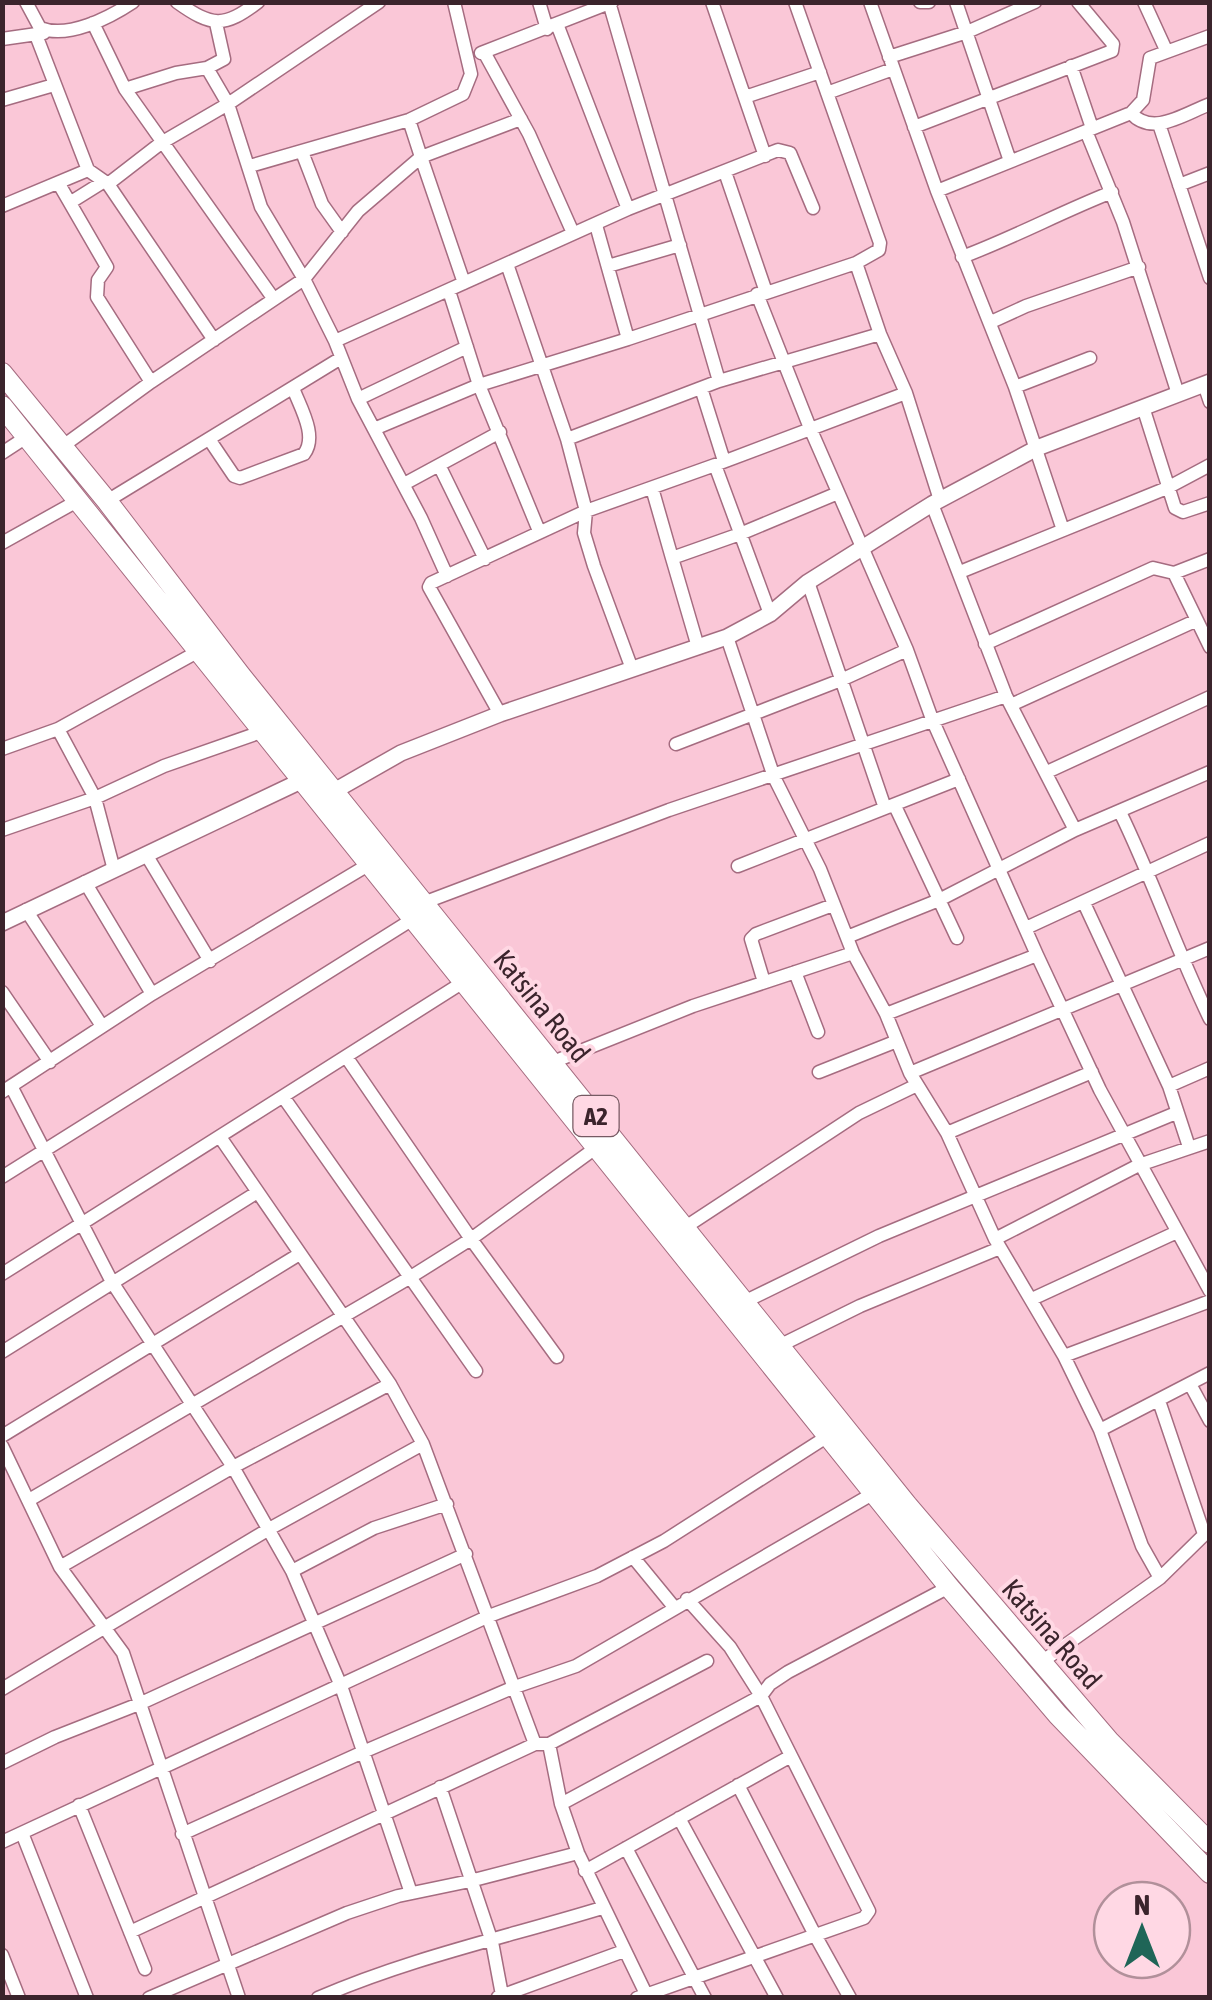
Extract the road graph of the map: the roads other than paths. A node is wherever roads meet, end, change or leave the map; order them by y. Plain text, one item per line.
1 (26, 2) edge
2 (133, 2) edge
3 (177, 2) edge
4 (258, 2) edge
5 (454, 2) edge
6 (538, 2) edge
7 (712, 2) edge
8 (795, 2) edge
9 (870, 2) edge
10 (920, 2) edge
11 (929, 2) edge
12 (956, 2) edge
13 (1035, 2) edge
14 (1078, 2) edge
15 (1144, 2) edge
16 (378, 3) edge
17 (610, 3) edge
18 (93, 23) junction
19 (216, 23) junction
20 (552, 26) junction
21 (967, 32) junction
22 (42, 33) junction
23 (1210, 36) edge
24 (2, 39) edge
25 (1166, 50) junction
26 (484, 52) junction
27 (469, 57) junction
28 (891, 63) junction
29 (1071, 66) junction
30 (207, 68) junction
31 (820, 72) junction
32 (54, 85) junction
33 (125, 89) junction
34 (827, 93) junction
35 (745, 97) junction
36 (988, 98) junction
37 (2, 100) edge
38 (228, 104) junction
39 (1210, 104) edge
40 (1131, 113) junction
41 (521, 119) junction
42 (409, 120) junction
43 (1159, 124) junction
44 (914, 126) junction
45 (1089, 129) junction
46 (161, 143) junction
47 (302, 152) junction
48 (765, 156) junction
49 (421, 157) junction
50 (1010, 161) junction
51 (250, 166) junction
52 (88, 170) junction
53 (726, 172) junction
54 (1210, 173) edge
55 (105, 183) junction
56 (59, 184) junction
57 (1178, 184) junction
58 (937, 192) junction
59 (1112, 192) junction
60 (665, 194) junction
61 (71, 202) junction
62 (2, 206) edge
63 (812, 208) dead end
64 (628, 209) junction
65 (596, 224) junction
66 (342, 232) junction
67 (573, 233) junction
68 (1204, 242) edge
69 (680, 245) junction
70 (962, 257) junction
71 (856, 263) junction
72 (507, 264) junction
73 (608, 266) junction
74 (1139, 268) junction
75 (304, 278) junction
76 (1210, 278) edge
77 (464, 284) junction
78 (449, 292) junction
79 (761, 293) junction
80 (273, 298) junction
81 (698, 316) junction
82 (990, 322) junction
83 (880, 334) junction
84 (214, 340) junction
85 (628, 340) junction
86 (335, 341) junction
87 (467, 347) junction
88 (342, 358) junction
89 (1090, 358) dead end
90 (784, 360) junction
91 (540, 366) junction
92 (2, 372) edge
93 (719, 381) junction
94 (151, 382) junction
95 (1207, 383) edge
96 (479, 384) junction
97 (1015, 386) junction
98 (293, 388) junction
99 (702, 388) junction
100 (906, 392) junction
101 (1178, 394) junction
102 (358, 399) junction
103 (1210, 402) edge
104 (2, 406) edge
105 (1142, 408) junction
106 (810, 428) junction
107 (374, 429) junction
108 (500, 432) junction
109 (28, 436) junction
110 (209, 439) junction
111 (567, 439) junction
112 (63, 446) junction
113 (1037, 448) junction
114 (2, 453) edge
115 (720, 463) junction
116 (1210, 465) edge
117 (440, 467) junction
118 (404, 484) junction
119 (652, 488) junction
120 (1166, 488) junction
121 (838, 493) junction
122 (79, 500) junction
123 (107, 501) junction
124 (936, 502) junction
125 (1210, 503) edge
126 (586, 511) junction
127 (1063, 530) junction
128 (539, 531) junction
129 (740, 534) junction
130 (2, 542) edge
131 (863, 550) junction
132 (672, 558) junction
133 (1210, 558) edge
134 (485, 559) junction
135 (960, 572) junction
136 (1174, 572) junction
137 (447, 576) junction
138 (808, 582) junction
139 (770, 614) junction
140 (1201, 624) edge
141 (727, 637) junction
142 (984, 644) junction
143 (698, 647) junction
144 (1210, 647) edge
145 (907, 650) junction
146 (200, 651) junction
147 (632, 669) junction
148 (841, 680) junction
149 (1210, 697) edge
150 (1008, 700) junction
151 (500, 714) junction
152 (752, 716) junction
153 (932, 719) junction
154 (58, 729) junction
155 (264, 731) junction
156 (676, 744) dead end
157 (863, 745) junction
158 (2, 749) edge
159 (301, 768) junction
160 (1047, 772) junction
161 (1210, 772) edge
162 (774, 777) junction
163 (959, 780) junction
164 (336, 790) junction
165 (95, 798) junction
166 (890, 806) junction
167 (1120, 812) junction
168 (2, 830) edge
169 (1075, 830) junction
170 (806, 840) junction
171 (1210, 843) edge
172 (147, 856) junction
173 (368, 865) junction
174 (738, 866) dead end
175 (1148, 869) junction
176 (114, 870) junction
177 (1001, 870) junction
178 (85, 882) junction
179 (939, 900) junction
180 (1084, 902) junction
181 (833, 905) junction
182 (26, 910) junction
183 (418, 911) junction
184 (2, 924) edge
185 (1026, 928) junction
186 (846, 937) junction
187 (957, 938) dead end
188 (1210, 948) edge
189 (853, 952) junction
190 (1037, 954) junction
191 (1182, 960) junction
192 (210, 961) junction
193 (795, 972) junction
194 (465, 981) junction
195 (764, 982) junction
196 (1123, 984) junction
197 (2, 992) edge
198 (152, 994) junction
199 (1065, 1011) junction
200 (886, 1014) junction
201 (1210, 1020) edge
202 (102, 1026) junction
203 (818, 1032) dead end
204 (897, 1040) junction
205 (347, 1058) junction
206 (50, 1062) junction
207 (553, 1062) junction
208 (1210, 1068) edge
209 (820, 1072) dead end
210 (1092, 1072) junction
211 (914, 1079) junction
212 (1168, 1086) junction
213 (7, 1089) edge
214 (284, 1098) junction
215 (1176, 1113) junction
216 (947, 1133) junction
217 (1124, 1133) junction
218 (220, 1138) junction
219 (1210, 1140) edge
220 (597, 1147) junction
221 (1189, 1148) junction
222 (44, 1153) junction
223 (1140, 1166) junction
224 (2, 1177) edge
225 (256, 1193) junction
226 (973, 1196) junction
227 (80, 1225) junction
228 (684, 1228) junction
229 (1178, 1232) junction
230 (471, 1239) junction
231 (997, 1244) junction
232 (298, 1255) junction
233 (2, 1274) edge
234 (409, 1278) junction
235 (112, 1282) junction
236 (1210, 1291) edge
237 (1032, 1299) junction
238 (1210, 1301) edge
239 (744, 1302) junction
240 (341, 1317) junction
241 (152, 1346) junction
242 (779, 1346) junction
243 (2, 1352) edge
244 (1064, 1356) junction
245 (558, 1357) dead end
246 (476, 1371) dead end
247 (1210, 1373) edge
248 (390, 1384) junction
249 (1190, 1384) junction
250 (1159, 1401) junction
251 (192, 1404) junction
252 (1210, 1421) edge
253 (1100, 1430) junction
254 (2, 1436) edge
255 (828, 1436) junction
256 (422, 1444) junction
257 (2, 1446) edge
258 (233, 1467) junction
259 (874, 1493) junction
260 (29, 1500) junction
261 (447, 1504) junction
262 (270, 1529) junction
263 (1207, 1532) edge
264 (466, 1554) junction
265 (633, 1557) junction
266 (60, 1567) junction
267 (292, 1571) junction
268 (1160, 1578) junction
269 (949, 1587) junction
270 (687, 1599) junction
271 (674, 1607) junction
272 (489, 1616) junction
273 (316, 1622) junction
274 (104, 1630) junction
275 (707, 1661) dead end
276 (1040, 1663) junction
277 (341, 1686) junction
278 (512, 1688) junction
279 (2, 1689) edge
280 (761, 1696) junction
281 (140, 1704) junction
282 (542, 1744) junction
283 (363, 1752) junction
284 (791, 1756) junction
285 (2, 1763) edge
286 (160, 1769) junction
287 (738, 1786) junction
288 (440, 1787) junction
289 (561, 1804) junction
290 (79, 1805) junction
291 (383, 1814) junction
292 (680, 1818) junction
293 (22, 1832) junction
294 (182, 1834) junction
295 (2, 1842) edge
296 (1210, 1843) edge
297 (626, 1848) junction
298 (578, 1853) junction
299 (585, 1871) junction
300 (1210, 1873) edge
301 (470, 1881) junction
302 (412, 1893) junction
303 (204, 1898) junction
304 (602, 1908) junction
305 (130, 1932) junction
306 (815, 1936) junction
307 (492, 1942) junction
308 (624, 1951) junction
309 (2, 1955) edge
310 (753, 1955) junction
311 (228, 1964) junction
312 (145, 1969) dead end
313 (696, 1978) junction
314 (499, 1996) edge
315 (644, 1996) edge
316 (20, 1998) edge
317 (87, 1998) edge
318 (149, 1998) edge
319 (238, 1998) edge
320 (318, 1998) edge
321 (705, 1998) edge
322 (777, 1998) edge
323 (850, 1998) edge

1 - 22 street
2 - 18 street
3 - 19 street
4 - 19 street
5 - 27 street
6 - 20 street
7 - 35 street
8 - 31 street
9 - 28 street
10 - 11 street
12 - 21 street
13 - 21 street
14 - 29 street
15 - 25 street
16 - 38 street
17 - 20 street
17 - 60 street
18 - 22 street
18 - 33 street
19 - 30 street
20 - 26 street
20 - 64 street
21 - 28 street
21 - 36 street
22 - 24 street
22 - 32 street
23 - 25 street
25 - 40 street
26 - 27 street
26 - 41 street
27 - 42 street
28 - 34 street
28 - 44 street
29 - 36 street
29 - 45 street
30 - 33 street
30 - 38 street
31 - 34 street
31 - 35 street
32 - 37 street
32 - 52 street
33 - 46 street
34 - 71 street
35 - 48 street
36 - 44 street
36 - 50 street
38 - 46 street
38 - 51 street
39 - 43 street
40 - 43 street
40 - 45 street
41 - 49 street
41 - 67 street
42 - 47 street
42 - 49 street
43 - 57 street
44 - 58 street
45 - 50 street
45 - 59 street
46 - 55 street
46 - 80 street
47 - 51 street
47 - 66 street
48 - 53 street
48 - 63 street
49 - 66 street
49 - 77 street
50 - 58 street
51 - 75 street
52 - 55 street
52 - 56 street
53 - 60 street
53 - 79 street
54 - 57 street
55 - 61 street
55 - 84 street
56 - 61 street
56 - 62 street
57 - 68 street
58 - 70 street
59 - 70 street
59 - 74 street
60 - 64 street
60 - 69 street
61 - 94 street
64 - 65 street
65 - 67 street
65 - 73 street
66 - 75 street
67 - 72 street
68 - 76 street
69 - 73 street
69 - 81 street
70 - 82 street
71 - 79 street
71 - 83 street
72 - 77 street
72 - 91 street
73 - 85 street
74 - 82 street
74 - 101 street
75 - 80 street
75 - 86 street
77 - 78 street
78 - 86 street
78 - 87 street
79 - 81 street
79 - 90 street
80 - 84 street
81 - 85 street
81 - 93 street
82 - 97 street
83 - 90 street
83 - 100 street
84 - 94 street
85 - 91 street
86 - 88 street
87 - 96 street
87 - 102 street
88 - 98 street
88 - 102 street
89 - 97 street
90 - 93 street
90 - 106 street
91 - 96 street
91 - 111 street
92 - 112 highway, Katsina Road / A2
93 - 99 street
94 - 112 street
95 - 101 street
95 - 103 street
96 - 107 street
96 - 108 street
97 - 113 street
98 - 110 street
98 - 110 street
99 - 111 street
99 - 115 street
100 - 106 street
100 - 124 street
101 - 105 street
102 - 107 street
104 - 109 highway, A2
105 - 113 street
105 - 120 street
106 - 115 street
106 - 121 street
107 - 118 street
108 - 117 street
108 - 128 street
109 - 114 street
109 - 122 highway, A2
110 - 123 street
111 - 126 street
112 - 123 highway, Katsina Road / A2
113 - 124 street
113 - 127 street
115 - 119 street
115 - 129 street
116 - 120 street
117 - 118 street
117 - 134 street
118 - 137 street
119 - 126 street
119 - 132 street
120 - 125 street
120 - 127 street
121 - 129 street
121 - 131 street
122 - 130 street
122 - 146 highway, A2
123 - 159 highway, Katsina Road / A2
124 - 131 street
124 - 135 street
126 - 128 street
126 - 147 street
127 - 135 street
128 - 134 street
129 - 132 street
129 - 139 street
131 - 138 street
131 - 145 street
132 - 143 street
133 - 136 street
134 - 137 street
135 - 142 street
136 - 140 street
136 - 142 street
137 - 151 street
138 - 139 street
138 - 148 street
139 - 141 street
140 - 144 street
140 - 150 street
141 - 143 street
141 - 152 street
142 - 150 street
143 - 147 street
145 - 148 street
145 - 153 street
146 - 154 street
146 - 155 highway, A2
147 - 151 street
148 - 152 street
148 - 157 street
149 - 160 street
150 - 153 street
150 - 160 street
151 - 164 street
152 - 156 street
152 - 162 street
153 - 157 street
153 - 163 street
154 - 158 street
154 - 165 street
155 - 159 highway, A2
155 - 165 street
157 - 162 street
157 - 166 street
159 - 164 highway, Katsina Road / A2
159 - 172 street
159 - 173 highway, A2
160 - 169 street
161 - 167 street
162 - 170 street
162 - 183 street
163 - 166 street
163 - 177 street
164 - 183 highway, Katsina Road / A2
165 - 168 street
165 - 176 street
166 - 170 street
166 - 179 street
167 - 169 street
167 - 175 street
169 - 177 street
170 - 174 street
170 - 181 street
171 - 175 street
172 - 176 street
172 - 192 street
173 - 183 highway, A2
173 - 192 street
175 - 180 street
175 - 191 street
176 - 178 street
177 - 179 street
177 - 185 street
178 - 182 street
178 - 198 street
179 - 186 street
179 - 187 street
180 - 185 street
180 - 196 street
181 - 186 street
181 - 195 street
182 - 184 street
182 - 202 street
183 - 194 highway, A2
183 - 207 highway, Katsina Road / A2
183 - 222 street
185 - 190 street
186 - 189 street
188 - 191 street
189 - 193 street
189 - 200 street
190 - 199 street
190 - 200 street
191 - 196 street
191 - 201 street
192 - 198 street
193 - 195 street
193 - 203 street
194 - 205 street
194 - 220 highway, A2
195 - 207 street
196 - 199 street
196 - 212 street
197 - 206 street
198 - 202 street
199 - 210 street
199 - 211 street
200 - 204 street
202 - 206 street
204 - 209 street
204 - 211 street
205 - 214 street
205 - 230 street
206 - 213 street
207 - 228 highway, Katsina Road / A2
208 - 212 street
210 - 216 street
210 - 217 street
211 - 216 street
211 - 228 street
212 - 215 street
213 - 222 street
214 - 218 street
214 - 234 street
215 - 217 street
215 - 221 street
216 - 226 street
217 - 223 street
217 - 226 street
218 - 225 street
218 - 227 street
219 - 221 street
220 - 230 street
220 - 255 highway, A2
221 - 223 street
222 - 224 street
222 - 227 street
223 - 229 street
223 - 231 street
225 - 232 street
225 - 235 street
226 - 231 street
226 - 239 street
227 - 233 street
227 - 235 street
228 - 239 highway, Katsina Road / A2
229 - 236 street
229 - 237 street
230 - 234 street
230 - 245 street
231 - 237 street
231 - 242 street
232 - 240 street
232 - 241 street
234 - 240 street
234 - 246 street
235 - 241 street
235 - 243 street
237 - 244 street
238 - 244 street
239 - 242 highway, Katsina Road / A2
240 - 248 street
240 - 251 street
241 - 251 street
241 - 254 street
242 - 276 highway, Katsina Road / A2
244 - 253 street
247 - 249 street
248 - 256 street
248 - 258 street
249 - 250 street
249 - 252 street
250 - 253 street
250 - 263 street
251 - 258 street
251 - 260 street
253 - 268 street
255 - 259 highway, Katsina Road / A2
255 - 265 street
256 - 261 street
256 - 262 street
257 - 260 street
258 - 262 street
258 - 266 street
259 - 269 highway, Katsina Road / A2
259 - 270 street
260 - 266 street
261 - 264 street
261 - 267 street
262 - 267 street
262 - 274 street
263 - 268 street
264 - 272 street
264 - 273 street
265 - 271 street
265 - 272 street
266 - 274 street
267 - 273 street
268 - 276 street
269 - 280 street
269 - 300 highway, Katsina Road / A2
270 - 271 street
270 - 280 street
271 - 278 street
272 - 277 street
272 - 278 street
273 - 277 street
273 - 281 street
274 - 279 street
274 - 281 street
275 - 282 street
276 - 296 highway, Katsina Road / A2
277 - 283 street
277 - 286 street
278 - 282 street
278 - 283 street
280 - 284 street
280 - 289 street
281 - 285 street
281 - 286 street
282 - 288 street
282 - 289 street
283 - 291 street
283 - 294 street
284 - 287 street
284 - 306 street
286 - 290 street
286 - 294 street
287 - 292 street
287 - 306 street
288 - 291 street
288 - 301 street
289 - 298 street
290 - 293 street
290 - 305 street
291 - 302 street
291 - 303 street
292 - 297 street
292 - 310 street
293 - 295 street
293 - 317 street
294 - 303 street
297 - 299 street
297 - 313 street
298 - 299 street
298 - 301 street
299 - 304 street
301 - 302 street
301 - 307 street
302 - 311 street
303 - 305 street
303 - 311 street
304 - 307 street
304 - 308 street
305 - 312 street
306 - 310 street
306 - 323 street
307 - 314 street
307 - 320 street
308 - 314 street
308 - 315 street
309 - 316 street
310 - 313 street
310 - 322 street
311 - 318 street
311 - 319 street
313 - 315 street
313 - 321 street

